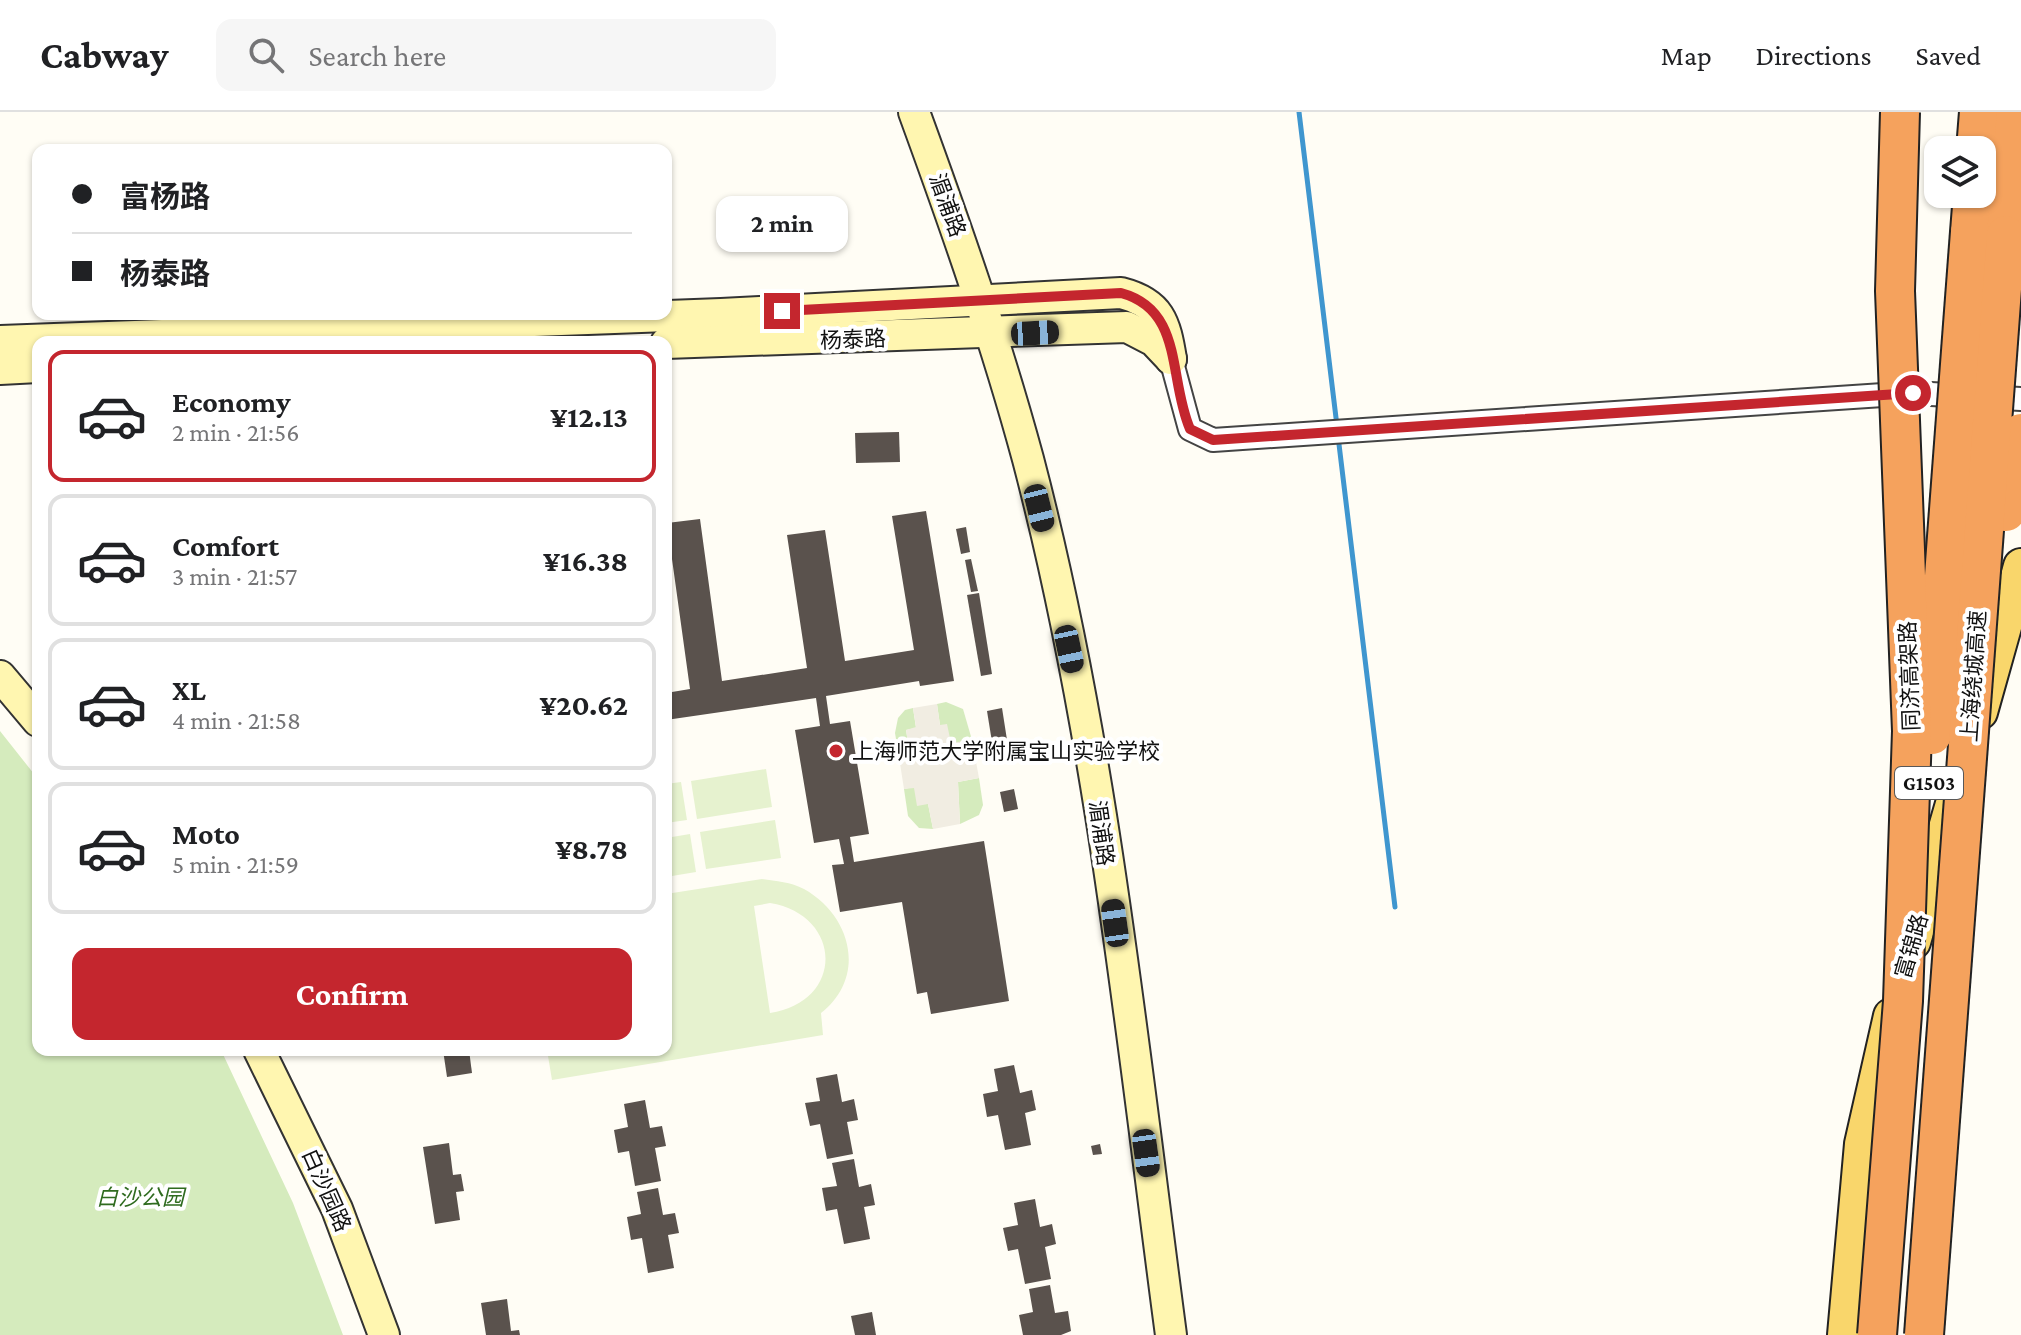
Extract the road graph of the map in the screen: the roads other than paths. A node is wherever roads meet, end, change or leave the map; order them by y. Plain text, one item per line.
1 (914, 112) edge
2 (1900, 112) edge
3 (1979, 112) edge
4 (2016, 112) edge
5 (1977, 136) edge
6 (1972, 208) edge
7 (980, 298) junction
8 (672, 316) edge
9 (561, 320) edge
10 (991, 334) junction
11 (134, 336) edge
12 (32, 340) edge
13 (0, 341) edge
14 (672, 343) edge
15 (1171, 359) junction
16 (32, 367) edge
17 (0, 369) edge
18 (2021, 399) edge
19 (2021, 433) edge
20 (2021, 566) edge
21 (0, 676) edge
22 (32, 714) edge
23 (262, 1056) edge
24 (384, 1335) edge
25 (1171, 1335) edge
26 (1845, 1335) edge
27 (1877, 1335) edge
28 (1888, 1335) edge
29 (1924, 1335) edge
30 (1935, 1335) edge

1 - 7 main road, 湄浦路
2 - 27 highway, 同济高架路, bridge
3 - 5 highway
4 - 29 highway, 上海绕城高速 / G1503, bridge
6 - 28 highway, 上海绕城高速 / G1503, bridge
7 - 8 main road, 杨泰路
7 - 10 main road, 湄浦路
7 - 15 main road, 杨泰路
9 - 11 main road, 杨泰路
10 - 14 main road, 杨泰路
10 - 15 main road, 杨泰路
10 - 25 main road, 湄浦路
12 - 13 main road, 杨泰路
15 - 18 street
16 - 17 main road
19 - 30 highway, bridge
20 - 26 main road, 富锦路
21 - 22 main road
23 - 24 main road, 白沙园路

